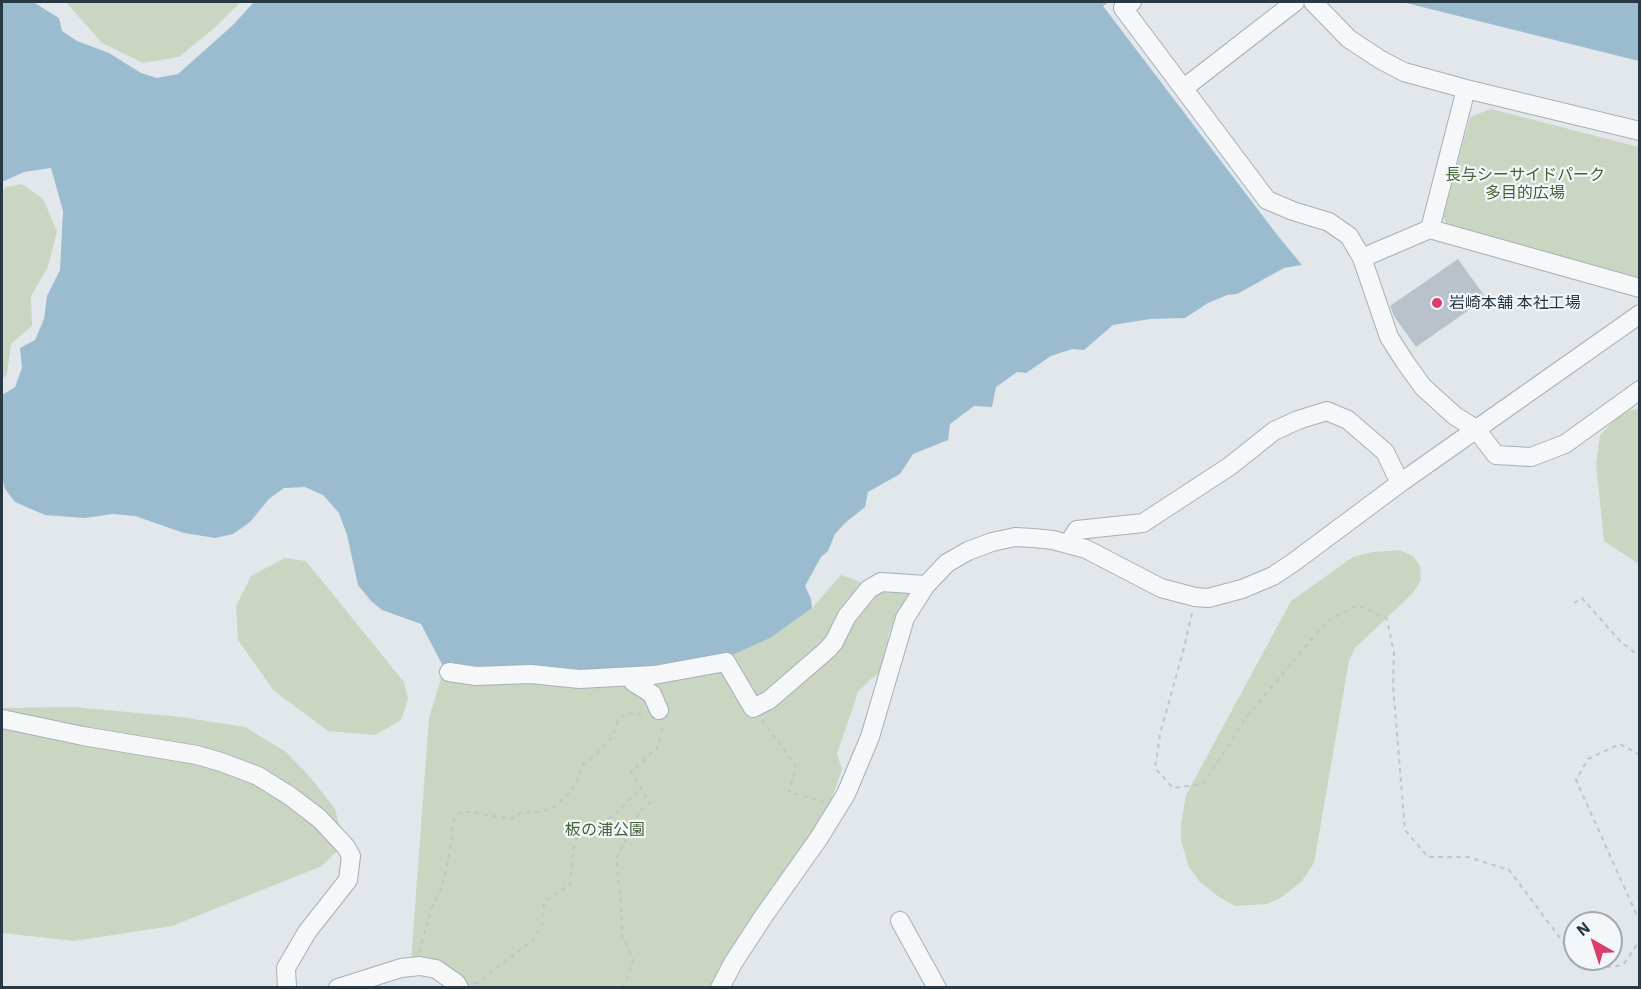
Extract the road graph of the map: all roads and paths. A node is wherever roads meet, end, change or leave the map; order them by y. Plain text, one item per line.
1 (1132, 2) edge
2 (1295, 2) edge
3 (1313, 2) edge
4 (1184, 88) junction
5 (1466, 89) junction
6 (1640, 131) edge
7 (1430, 229) junction
8 (1362, 258) junction
9 (1640, 288) edge
10 (1640, 314) edge
11 (1640, 390) edge
12 (1476, 429) junction
13 (1400, 483) junction
14 (1068, 544) junction
15 (926, 585) junction
16 (1195, 597) junction
17 (1574, 603) dead end
18 (1640, 657) edge
19 (449, 672) dead end
20 (654, 675) junction
21 (753, 708) junction
22 (659, 710) junction
23 (2, 718) edge
24 (1640, 756) edge
25 (641, 788) junction
26 (838, 806) junction
27 (900, 921) dead end
28 (1640, 926) edge
29 (1640, 940) edge
30 (1563, 941) edge
31 (1623, 965) edge
32 (420, 966) junction
33 (458, 985) edge
34 (287, 987) edge
35 (338, 987) edge
36 (622, 987) edge
37 (720, 987) edge
38 (937, 987) edge

1 - 4 street
2 - 4 street
3 - 5 street
4 - 8 street
5 - 6 street
5 - 7 street
7 - 8 street
7 - 9 street
8 - 12 street
10 - 12 street
11 - 12 street
12 - 13 street
13 - 14 street
13 - 16 street
14 - 15 street
14 - 16 street
15 - 21 street
15 - 26 street
16 - 30 path
17 - 18 path
19 - 20 street
20 - 21 street
20 - 22 street
21 - 26 path
22 - 25 path
22 - 32 path
23 - 34 street
24 - 28 path
25 - 33 path
25 - 36 path
26 - 37 street
27 - 38 street
29 - 31 path
32 - 33 street
32 - 35 street

